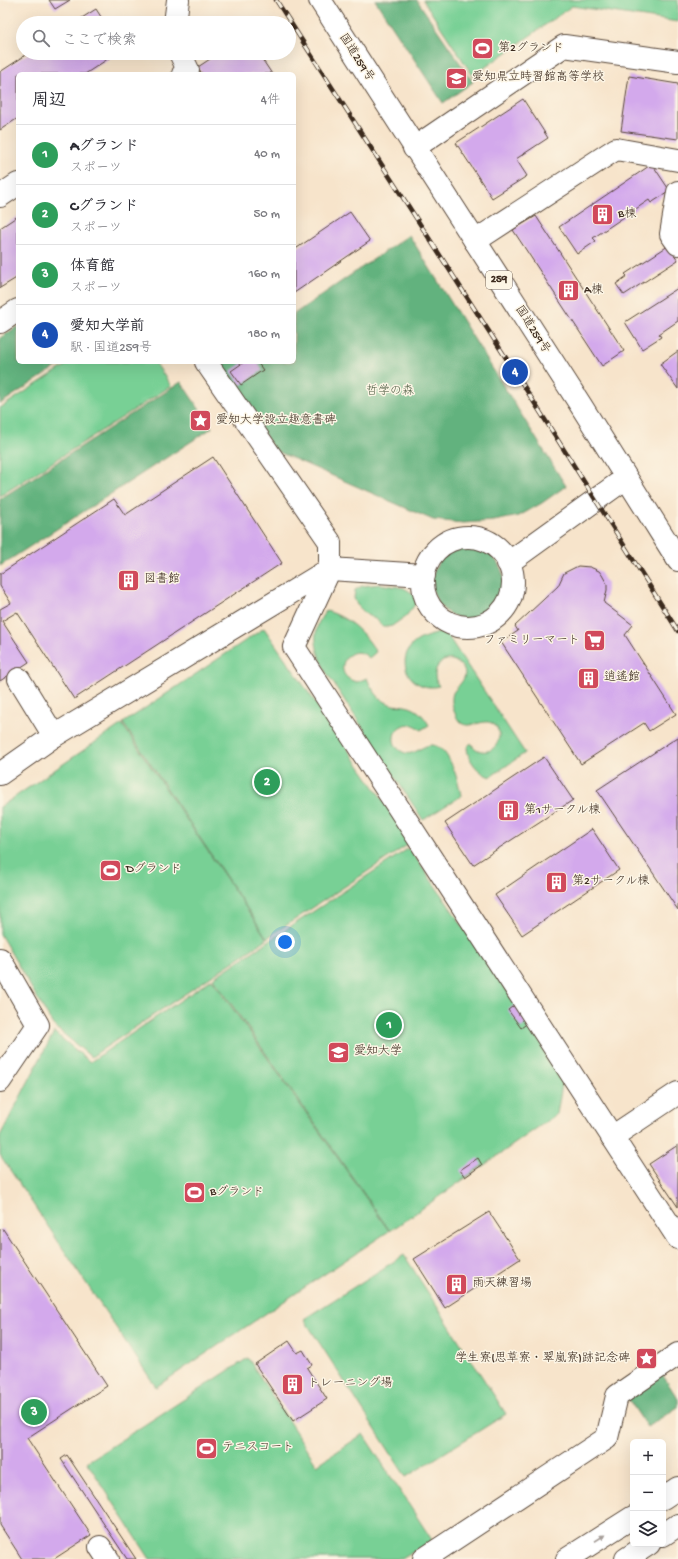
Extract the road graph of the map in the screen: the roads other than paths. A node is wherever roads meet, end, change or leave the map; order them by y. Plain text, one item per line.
1 (178, 0) edge
2 (320, 0) edge
3 (176, 16) edge
4 (183, 60) edge
5 (678, 62) edge
6 (186, 72) edge
7 (414, 148) junction
8 (678, 160) edge
9 (16, 185) edge
10 (678, 192) edge
11 (0, 196) edge
12 (474, 241) junction
13 (678, 244) edge
14 (16, 311) edge
15 (0, 322) edge
16 (207, 364) edge
17 (626, 478) junction
18 (678, 560) edge
19 (508, 563) junction
20 (330, 569) junction
21 (424, 575) junction
22 (19, 679) dead end
23 (54, 736) junction
24 (0, 774) edge
25 (0, 959) edge
26 (0, 1081) edge
27 (678, 1093) edge
28 (612, 1137) junction
29 (678, 1238) edge
30 (678, 1354) edge
31 (678, 1488) edge
32 (666, 1496) edge
33 (630, 1519) edge
34 (678, 1525) edge
35 (666, 1533) edge
36 (644, 1547) edge
37 (424, 1559) edge
38 (567, 1559) edge
39 (626, 1559) edge

1 - 3 main road
2 - 7 main road, 国道259号 / 259
4 - 6 main road
5 - 7 main road
7 - 12 main road, 国道259号 / 259
8 - 12 main road
9 - 11 main road
10 - 13 main road
12 - 17 main road, 国道259号 / 259
14 - 15 main road
16 - 20 main road
17 - 18 main road, 国道259号 / 259
17 - 19 main road
19 - 21 main road
19 - 21 main road
20 - 21 main road
20 - 23 main road
20 - 28 main road
22 - 23 main road
23 - 24 main road
25 - 26 main road
27 - 28 main road
28 - 29 main road
30 - 37 main road
31 - 32 main road
38 -> 33 main road
34 - 35 main road
36 - 39 main road

